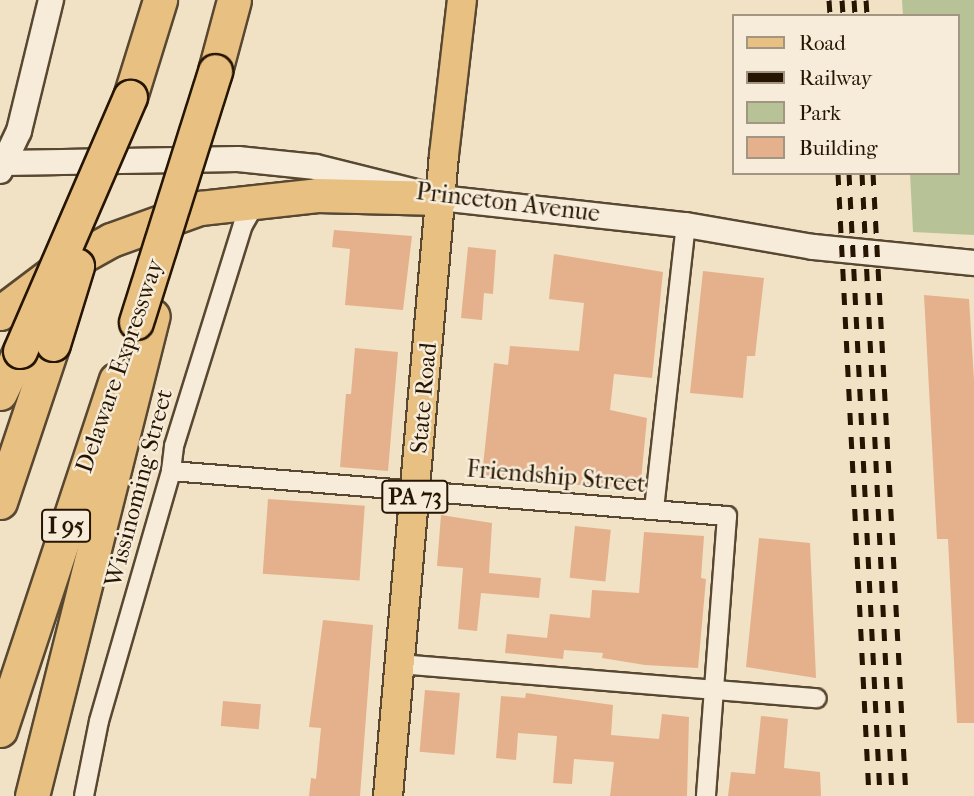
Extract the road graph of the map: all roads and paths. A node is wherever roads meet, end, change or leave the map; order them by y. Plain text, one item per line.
1 (51, 0) edge
2 (160, 0) edge
3 (234, 0) edge
4 (462, 0) edge
5 (130, 97) junction
6 (1, 166) edge
7 (440, 198) junction
8 (258, 199) junction
9 (687, 225) junction
10 (974, 263) edge
11 (0, 313) edge
12 (144, 319) junction
13 (0, 393) edge
14 (171, 471) junction
15 (416, 489) junction
16 (0, 502) edge
17 (654, 509) junction
18 (399, 664) junction
19 (714, 688) junction
20 (817, 698) dead end
21 (0, 730) edge
22 (32, 796) edge
23 (84, 796) edge
24 (388, 796) edge
25 (706, 796) edge

1 - 6 main road
2 - 5 highway
3 - 12 highway, Delaware Expressway / I 95, bridge
4 - 7 main road, State Road / PA 73
5 - 13 highway, bridge
5 - 16 highway, bridge
6 - 7 main road, Princeton Avenue
7 - 8 highway
7 - 9 main road, Princeton Avenue
7 - 15 main road, State Road / PA 73
8 - 11 highway
8 - 14 street, Wissinoming Street
9 - 10 main road, Princeton Avenue
9 - 17 street
12 - 21 highway, Delaware Expressway / I 95
12 - 22 highway
14 - 15 street, Friendship Street
14 - 23 street, Wissinoming Street
15 - 17 street, Friendship Street
15 - 18 main road, State Road / PA 73
17 - 19 street, Friendship Street
18 - 19 street
18 - 24 main road, State Road / PA 73
19 - 20 street
19 - 25 street

